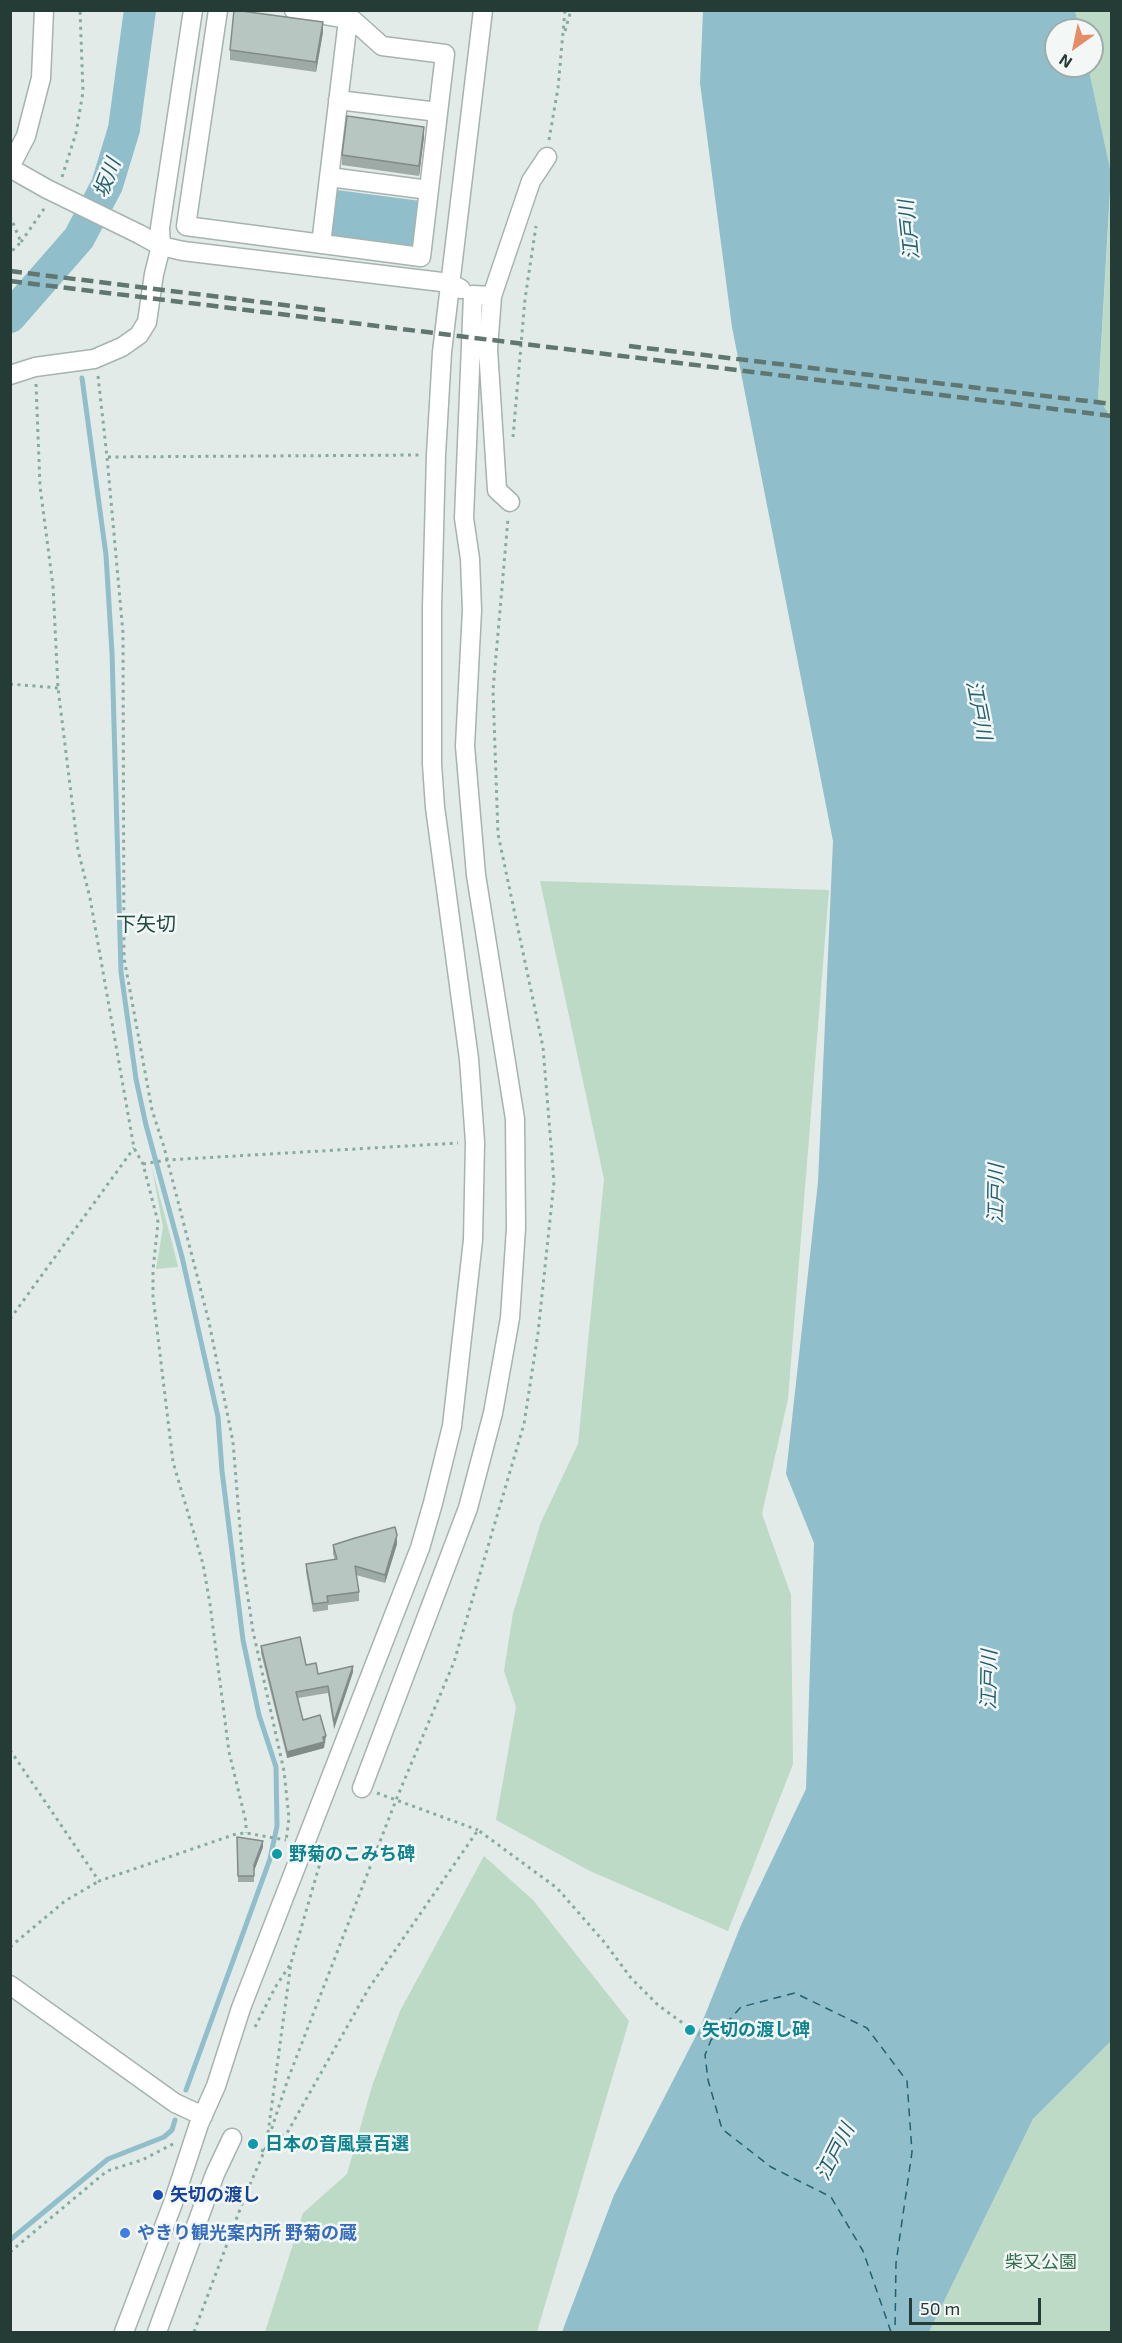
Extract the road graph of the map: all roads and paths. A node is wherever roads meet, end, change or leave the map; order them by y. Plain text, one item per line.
1 (44, 10) edge
2 (80, 10) edge
3 (193, 10) edge
4 (218, 10) edge
5 (294, 10) edge
6 (483, 10) edge
7 (571, 10) edge
8 (348, 20) junction
9 (562, 38) dead end
10 (338, 100) junction
11 (438, 112) junction
12 (547, 157) dead end
13 (10, 167) edge
14 (329, 177) junction
15 (429, 190) junction
16 (51, 192) junction
17 (10, 216) edge
18 (21, 242) junction
19 (321, 244) junction
20 (161, 246) junction
21 (10, 253) edge
22 (450, 283) junction
23 (473, 295) junction
24 (492, 296) junction
25 (94, 359) junction
26 (35, 367) junction
27 (10, 375) edge
28 (436, 455) junction
29 (107, 457) junction
30 (510, 502) dead end
31 (10, 684) edge
32 (58, 688) junction
33 (475, 1142) junction
34 (134, 1148) junction
35 (167, 1160) junction
36 (143, 1164) junction
37 (10, 1319) edge
38 (10, 1750) edge
39 (362, 1788) dead end
40 (396, 1800) dead end
41 (478, 1830) junction
42 (246, 1833) junction
43 (325, 1844) dead end
44 (99, 1881) junction
45 (10, 1947) edge
46 (10, 1985) edge
47 (711, 2040) dead end
48 (202, 2116) junction
49 (196, 2133) junction
50 (232, 2138) dead end
51 (10, 2252) edge
52 (124, 2332) edge
53 (157, 2332) edge

1 - 13 street
2 - 16 path
3 - 20 street
4 - 19 street
5 - 8 street
6 - 22 street
7 - 9 path
8 - 10 street
8 - 11 street
10 - 11 street
10 - 14 street
11 - 15 street
12 - 24 street
13 - 16 street
14 - 15 street
14 - 19 street
15 - 19 street
16 - 18 path
16 - 20 street, bridge
17 - 18 path
18 - 21 path
20 - 22 street
20 - 25 street
22 - 23 street
22 - 28 street
23 - 24 street
23 - 39 street
24 - 30 street
25 - 26 street
25 - 29 path
26 - 27 street
26 - 32 path
28 - 29 path
28 - 33 street
29 - 35 path
31 - 32 path
32 - 34 path
33 - 35 path
33 - 48 street
34 - 36 path
34 - 37 path
35 - 36 path
35 - 42 path
36 - 42 path
38 - 44 path
40 - 41 path
41 - 43 path
41 - 47 path
42 - 44 path
44 - 45 path
46 - 48 street
48 - 49 street
49 - 51 path
49 - 52 street
50 - 53 street

